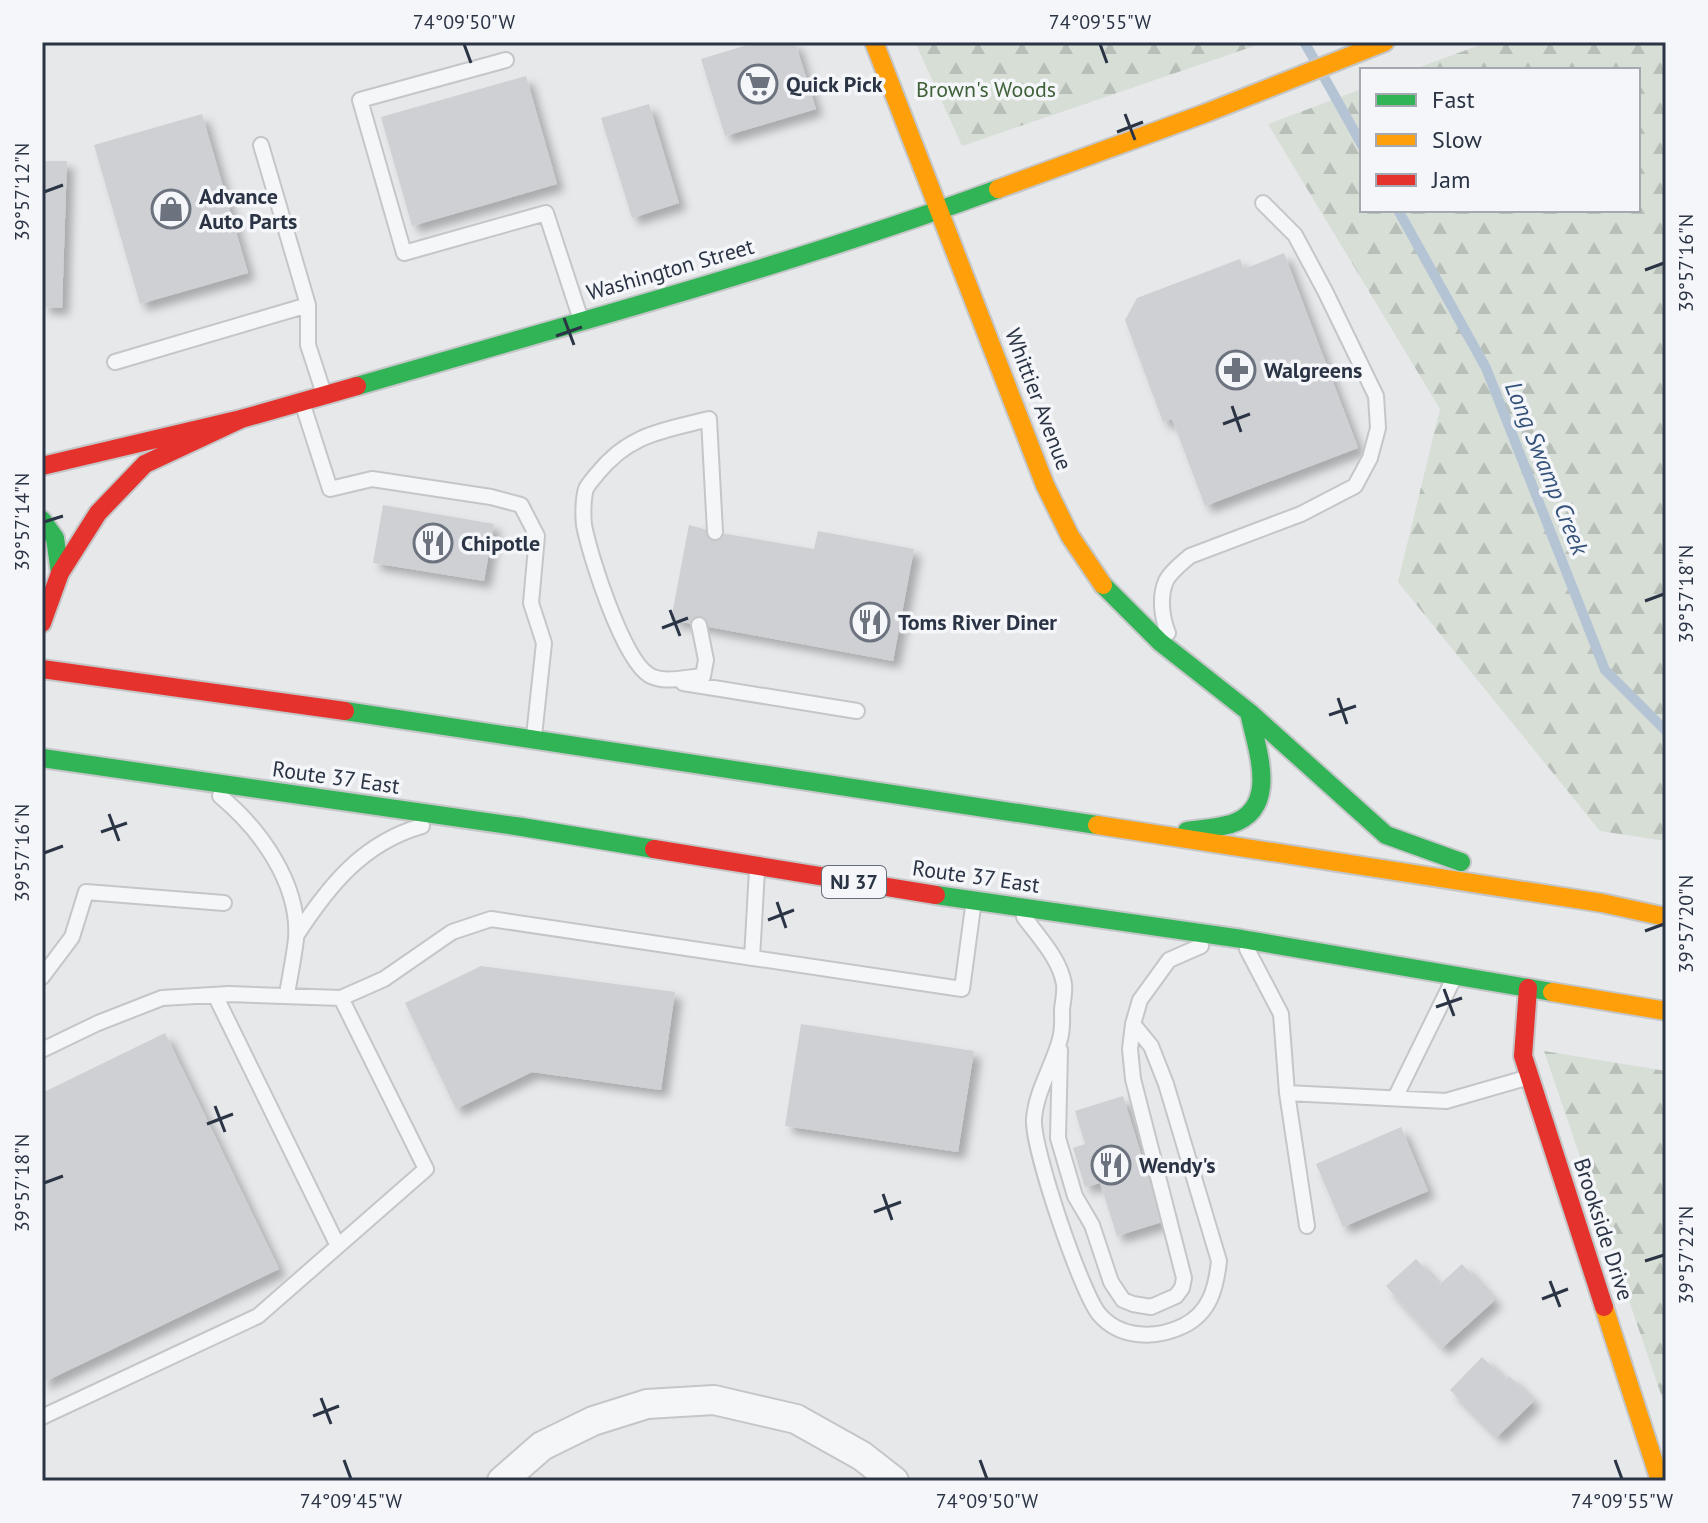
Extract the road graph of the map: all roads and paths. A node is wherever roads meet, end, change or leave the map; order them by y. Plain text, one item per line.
1 (874, 42) edge
2 (1380, 44) edge
3 (506, 60) dead end
4 (261, 145) dead end
5 (1263, 203) dead end
6 (942, 210) junction
7 (308, 305) junction
8 (581, 321) junction
9 (115, 362) dead end
10 (325, 395) junction
11 (302, 402) junction
12 (241, 419) junction
13 (42, 466) edge
14 (42, 520) edge
15 (715, 532) dead end
16 (60, 573) junction
17 (42, 623) edge
18 (699, 625) dead end
19 (1174, 652) junction
20 (42, 669) edge
21 (662, 680) junction
22 (857, 711) dead end
23 (1249, 712) junction
24 (534, 739) junction
25 (42, 758) edge
26 (203, 782) junction
27 (452, 818) junction
28 (1160, 836) junction
29 (757, 866) junction
30 (974, 901) junction
31 (224, 903) dead end
32 (1602, 903) junction
33 (1017, 907) junction
34 (1666, 917) edge
35 (296, 936) junction
36 (1242, 939) junction
37 (752, 958) junction
38 (1455, 976) junction
39 (42, 977) edge
40 (1528, 988) junction
41 (287, 994) junction
42 (215, 995) junction
43 (341, 998) junction
44 (1666, 1011) edge
45 (1133, 1024) junction
46 (1061, 1037) junction
47 (42, 1050) edge
48 (1530, 1077) junction
49 (1287, 1093) junction
50 (1395, 1098) junction
51 (1307, 1226) dead end
52 (338, 1246) junction
53 (42, 1417) edge
54 (1659, 1462) edge
55 (502, 1481) edge
56 (894, 1481) edge

1 - 6 main road, Whittier Avenue
2 - 6 main road, Washington Street
3 - 8 lane
4 - 7 lane
5 - 19 lane
6 - 8 main road, Washington Street
6 - 19 main road, Whittier Avenue
7 - 9 lane
7 - 10 lane
8 - 10 main road, Washington Street
10 - 11 main road, Washington Street
11 - 12 main road, Washington Street
11 - 24 lane
12 - 13 main road
12 - 16 main road, Washington Street
14 - 16 main road
15 - 21 lane
16 - 17 main road, Washington Street
18 - 21 lane
19 - 23 main road, Whittier Avenue
20 - 24 main road
21 - 22 lane
23 - 28 main road
23 - 32 main road, Whittier Avenue
24 - 28 main road
25 - 26 main road, Route 37 East / NJ 37
26 - 27 main road, Route 37 East / NJ 37
26 - 35 lane
27 - 29 main road, Route 37 East / NJ 37
27 - 35 lane
28 - 32 main road
29 - 30 main road, Route 37 East / NJ 37
29 - 37 lane
30 - 33 main road, Route 37 East / NJ 37
30 - 37 lane
31 - 39 lane
32 - 34 main road
33 - 36 main road, Route 37 East / NJ 37
33 - 46 lane
35 - 41 lane
36 - 38 main road, Route 37 East / NJ 37
36 - 45 lane
36 - 49 lane
37 - 43 lane
38 - 40 main road, Route 37 East / NJ 37
38 - 50 lane
40 - 44 main road, Route 37 East / NJ 37
40 - 48 main road, Brookside Drive
41 - 42 lane
41 - 43 lane
42 - 47 lane
42 - 52 lane
43 - 52 lane
45 - 46 lane
45 - 46 lane
48 - 50 lane
48 - 54 main road, Brookside Drive
49 - 50 lane
49 - 51 lane
52 - 53 lane
55 - 56 street

